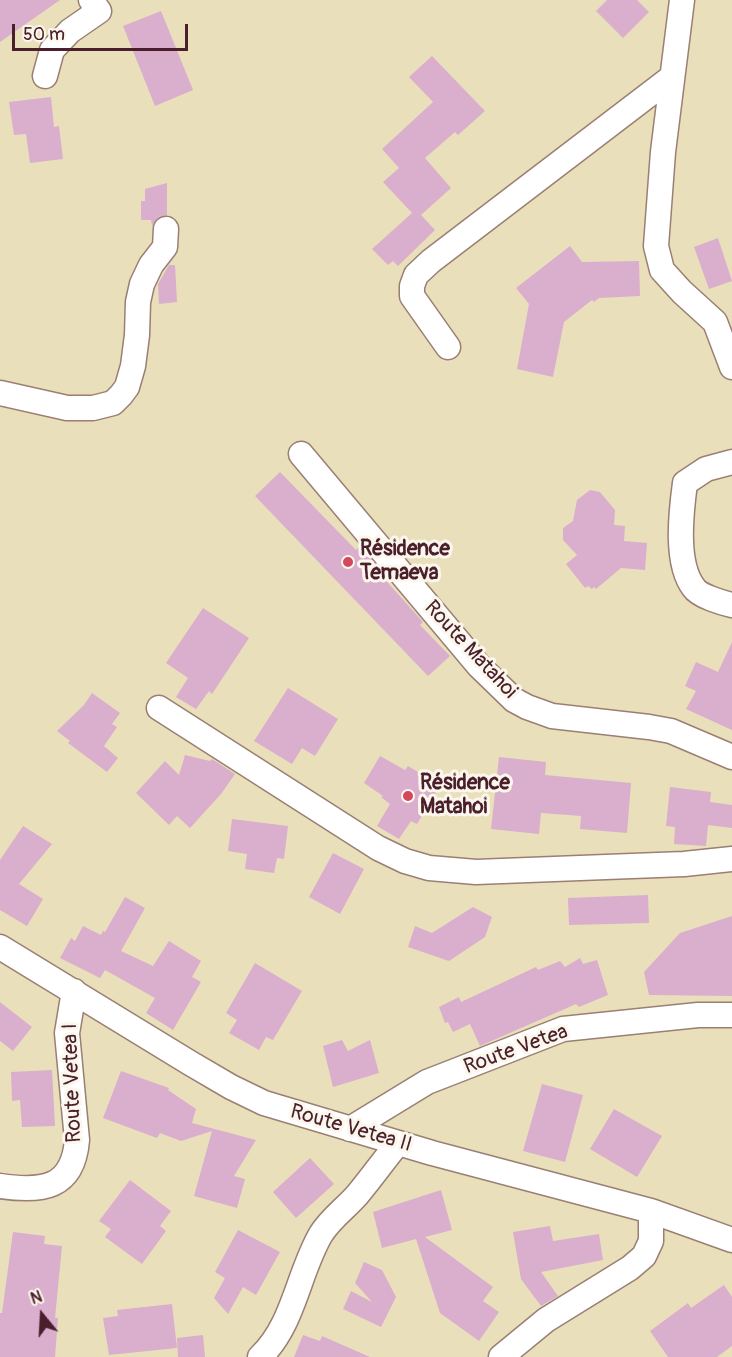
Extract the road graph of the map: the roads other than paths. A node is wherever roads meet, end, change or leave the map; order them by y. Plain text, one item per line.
1 (91, 0) edge
2 (682, 3) edge
3 (45, 76) dead end
4 (672, 77) junction
5 (166, 229) dead end
6 (448, 347) dead end
7 (732, 367) edge
8 (0, 393) edge
9 (300, 454) dead end
10 (732, 462) edge
11 (732, 605) edge
12 (159, 708) dead end
13 (732, 758) edge
14 (732, 859) edge
15 (0, 947) edge
16 (74, 991) junction
17 (732, 1016) edge
18 (350, 1129) junction
19 (398, 1143) junction
20 (0, 1186) edge
21 (651, 1211) junction
22 (732, 1240) edge
23 (260, 1357) edge
24 (501, 1357) edge

1 - 3 street
2 - 4 street
4 - 6 street
4 - 7 street
5 - 8 street
9 - 13 street, Route Matahoi
10 - 11 street
12 - 14 street
15 - 16 street, Route Vetea II
16 - 18 street, Route Vetea II
16 - 20 street, Route Vetea I
17 - 18 street, Route Vetea
18 - 19 street, Route Vetea II
19 - 21 street, Route Vetea II
19 - 23 street
21 - 22 street, Route Vetea II
21 - 24 street

